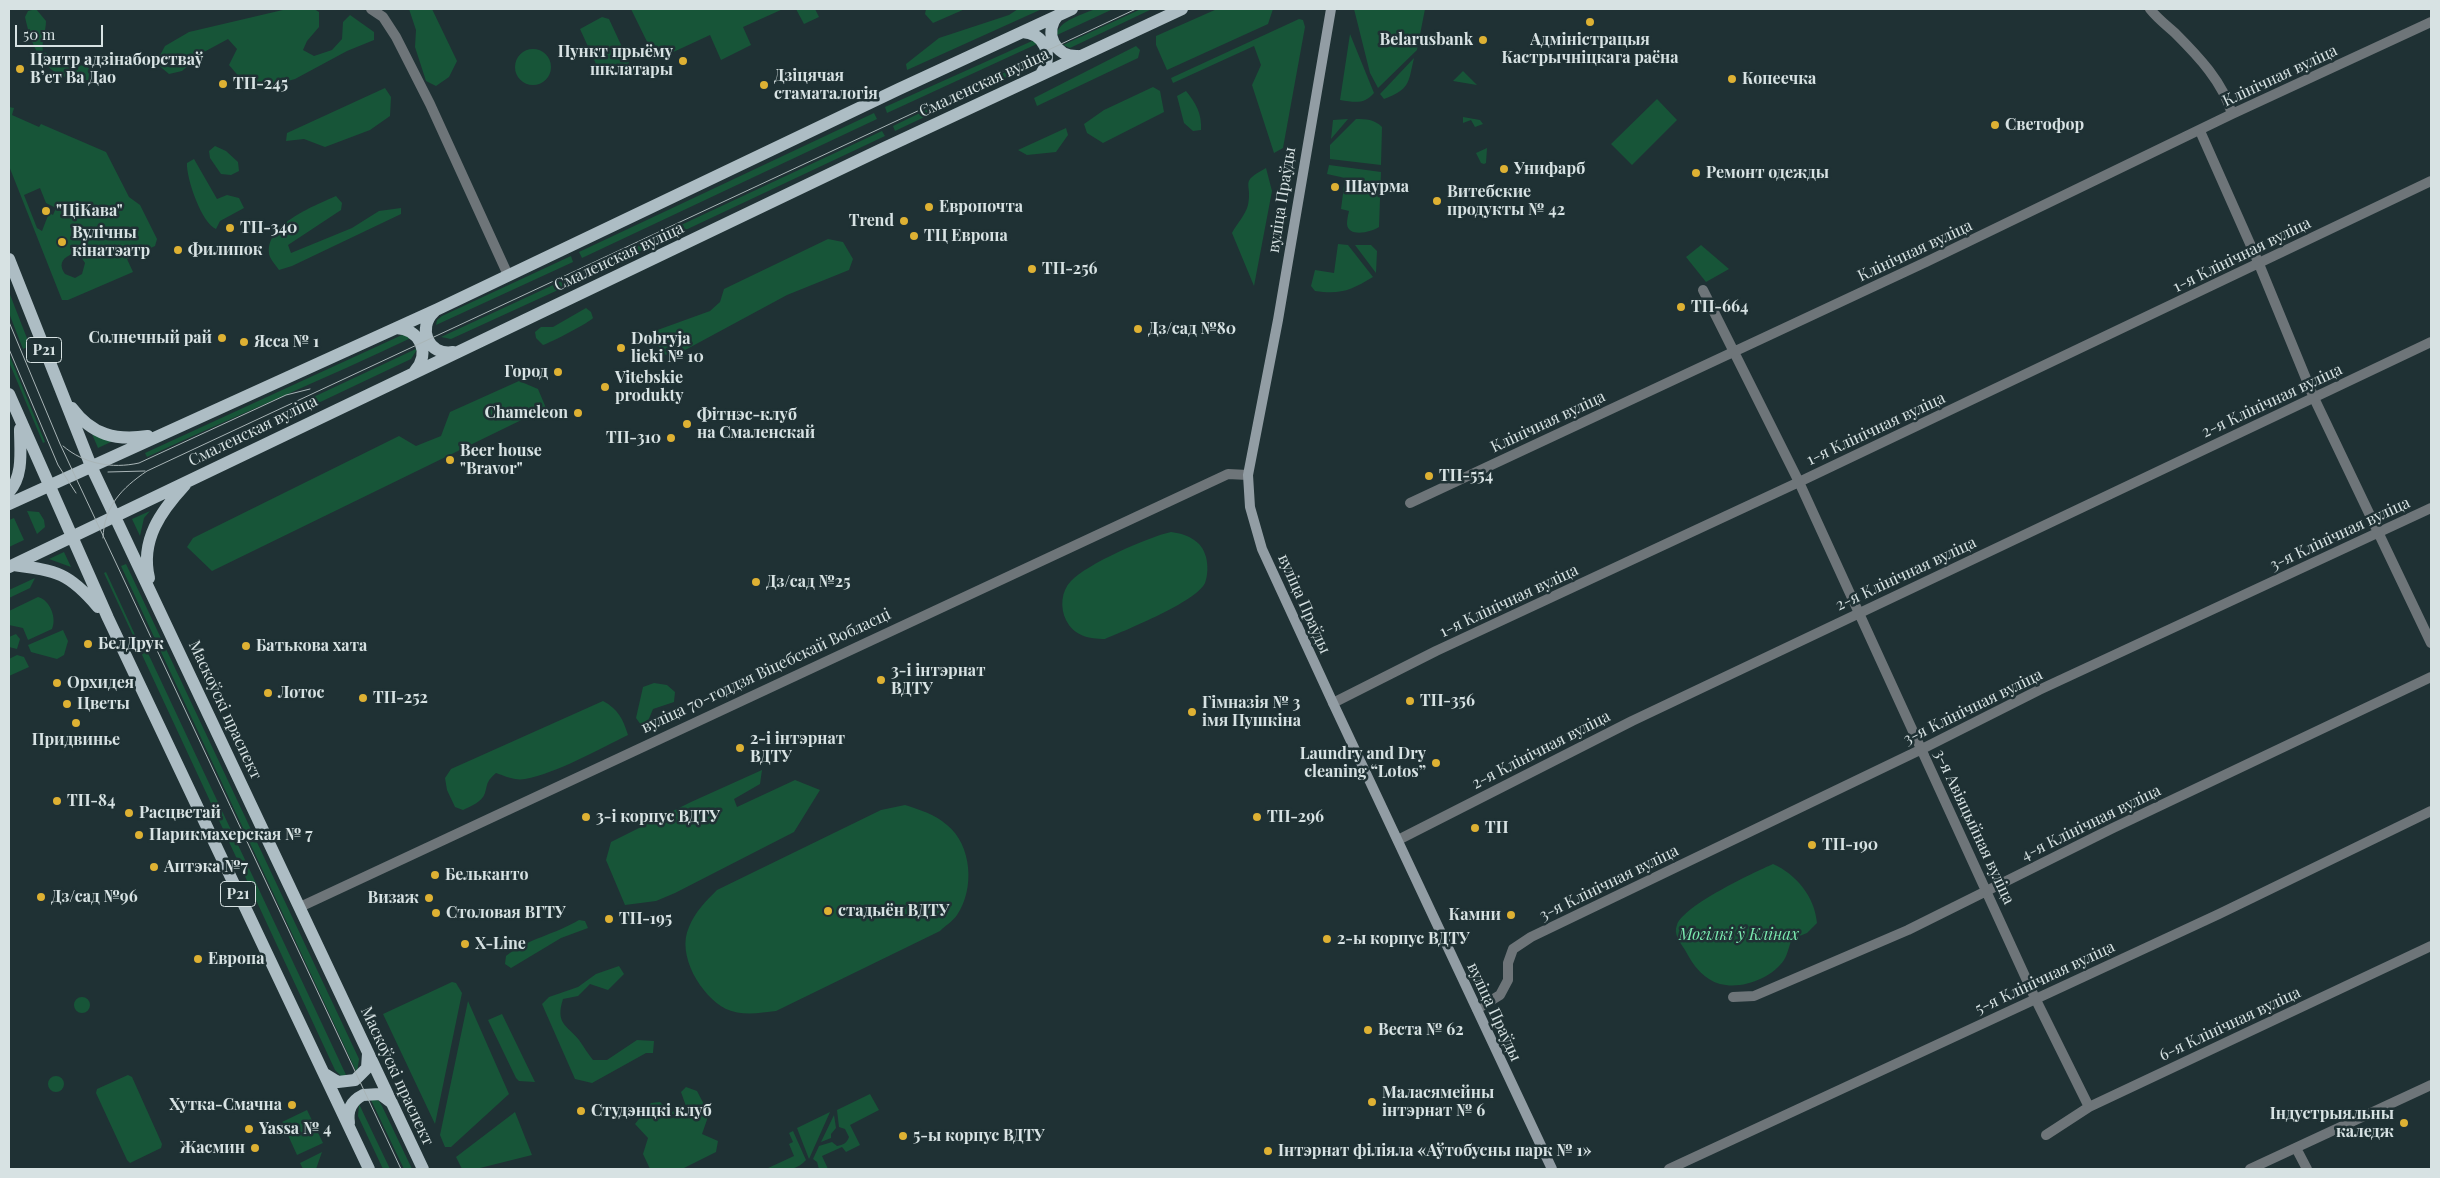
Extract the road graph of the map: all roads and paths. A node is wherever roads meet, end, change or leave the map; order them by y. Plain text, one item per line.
1 (371, 9) edge
2 (1072, 9) edge
3 (1182, 9) edge
4 (1331, 9) edge
5 (2150, 9) edge
6 (1058, 15) junction
7 (2431, 22) edge
8 (1022, 32) junction
9 (1078, 56) junction
10 (1041, 74) junction
11 (2232, 114) junction
12 (2200, 131) junction
13 (2431, 181) edge
14 (9, 259) edge
15 (2259, 264) junction
16 (508, 275) junction
17 (1703, 290) dead end
18 (438, 309) junction
19 (396, 328) junction
20 (2431, 342) edge
21 (456, 352) junction
22 (1732, 353) junction
23 (415, 371) junction
24 (9, 394) edge
25 (63, 396) junction
26 (2314, 398) junction
27 (20, 424) junction
28 (161, 434) junction
29 (91, 466) junction
30 (1248, 475) junction
31 (190, 479) junction
32 (1799, 482) junction
33 (48, 486) junction
34 (9, 492) edge
35 (1410, 503) dead end
36 (9, 504) edge
37 (2431, 508) edge
38 (116, 515) junction
39 (2380, 532) junction
40 (71, 537) junction
41 (11, 566) edge
42 (153, 594) junction
43 (1858, 614) junction
44 (108, 618) junction
45 (2431, 643) edge
46 (2431, 677) edge
47 (1333, 703) junction
48 (1922, 749) junction
49 (2431, 811) edge
50 (1398, 840) junction
51 (1988, 892) junction
52 (300, 908) junction
53 (2431, 946) edge
54 (1734, 997) dead end
55 (2035, 998) junction
56 (1477, 1009) junction
57 (365, 1046) junction
58 (321, 1067) junction
59 (2431, 1085) edge
60 (393, 1106) junction
61 (2089, 1107) junction
62 (350, 1127) junction
63 (2046, 1135) dead end
64 (2296, 1148) junction
65 (369, 1169) edge
66 (423, 1169) edge
67 (1552, 1169) edge
68 (1669, 1169) edge
69 (2250, 1169) edge
70 (2307, 1169) edge

1 - 16 street
2 - 6 main road, Смаленская вуліца
3 - 9 main road, Смаленская вуліца
4 - 30 main road, вуліца Праўды
5 - 11 street
6 - 8 main road, Смаленская вуліца
6 - 9 main road
7 - 11 street, Клінічная вуліца
8 - 10 main road
8 - 16 main road, Смаленская вуліца
9 - 10 main road, Смаленская вуліца
10 - 21 main road, Смаленская вуліца
11 - 12 street, Клінічная вуліца
12 - 15 street
12 - 22 street, Клінічная вуліца
13 - 15 street, 1-я Клінічная вуліца
14 - 25 main road, Маскоўскі праспект / Р21
15 - 26 street
15 - 32 street, 1-я Клінічная вуліца
16 - 18 main road, Смаленская вуліца
17 - 22 street, 3-я Авіяцыйная вуліца
18 - 19 main road, Смаленская вуліца
18 - 21 main road
19 - 23 main road
19 - 28 main road, Смаленская вуліца
20 - 26 street, 2-я Клінічная вуліца
21 - 23 main road, Смаленская вуліца
22 - 32 street, 3-я Авіяцыйная вуліца
22 - 35 street, Клінічная вуліца
23 - 31 main road, Смаленская вуліца
24 - 27 main road, Р21
25 - 28 main road
25 - 29 main road, Маскоўскі праспект / Р21
26 - 39 street
26 - 43 street, 2-я Клінічная вуліца
27 - 33 main road, Р21
27 - 34 main road
28 - 29 main road, Смаленская вуліца
29 - 33 main road, Смаленская вуліца
29 - 38 main road, Маскоўскі праспект / Р21
30 - 47 main road, вуліца Праўды
30 - 52 street, вуліца 70-годдзя Віцебскай Вобласці
31 - 38 main road, Смаленская вуліца
31 - 42 main road
32 - 43 street, 3-я Авіяцыйная вуліца
32 - 47 street, 1-я Клінічная вуліца
33 - 36 main road, Смаленская вуліца
33 - 40 main road, Р21
37 - 39 street, 3-я Клінічная вуліца
38 - 40 main road, Смаленская вуліца
38 - 42 main road, Маскоўскі праспект / Р21
39 - 45 street
39 - 48 street, 3-я Клінічная вуліца
40 - 41 main road, Смаленская вуліца
40 - 44 main road, Р21
41 - 44 main road
42 - 52 main road, Маскоўскі праспект / Р21
43 - 48 street, 3-я Авіяцыйная вуліца
43 - 50 street, 2-я Клінічная вуліца
44 - 58 main road, Р21
46 - 51 street, 4-я Клінічная вуліца
47 - 50 main road, вуліца Праўды
48 - 51 street, 3-я Авіяцыйная вуліца
48 - 56 street, 3-я Клінічная вуліца
49 - 55 street, 5-я Клінічная вуліца
50 - 56 main road, вуліца Праўды
51 - 54 street, 4-я Клінічная вуліца
51 - 55 street, 3-я Авіяцыйная вуліца
52 - 57 main road, Маскоўскі праспект / Р21
53 - 61 street, 6-я Клінічная вуліца
55 - 61 street, 3-я Авіяцыйная вуліца
55 - 68 street, 5-я Клінічная вуліца
56 - 67 main road, вуліца Праўды
57 - 58 main road
57 - 60 main road, Маскоўскі праспект / Р21
58 - 62 main road, Р21
59 - 64 street
60 - 62 main road
60 - 66 main road, Маскоўскі праспект / Р21
61 - 63 street, 6-я Клінічная вуліца
62 - 65 main road, Р21
64 - 69 street
64 - 70 street

